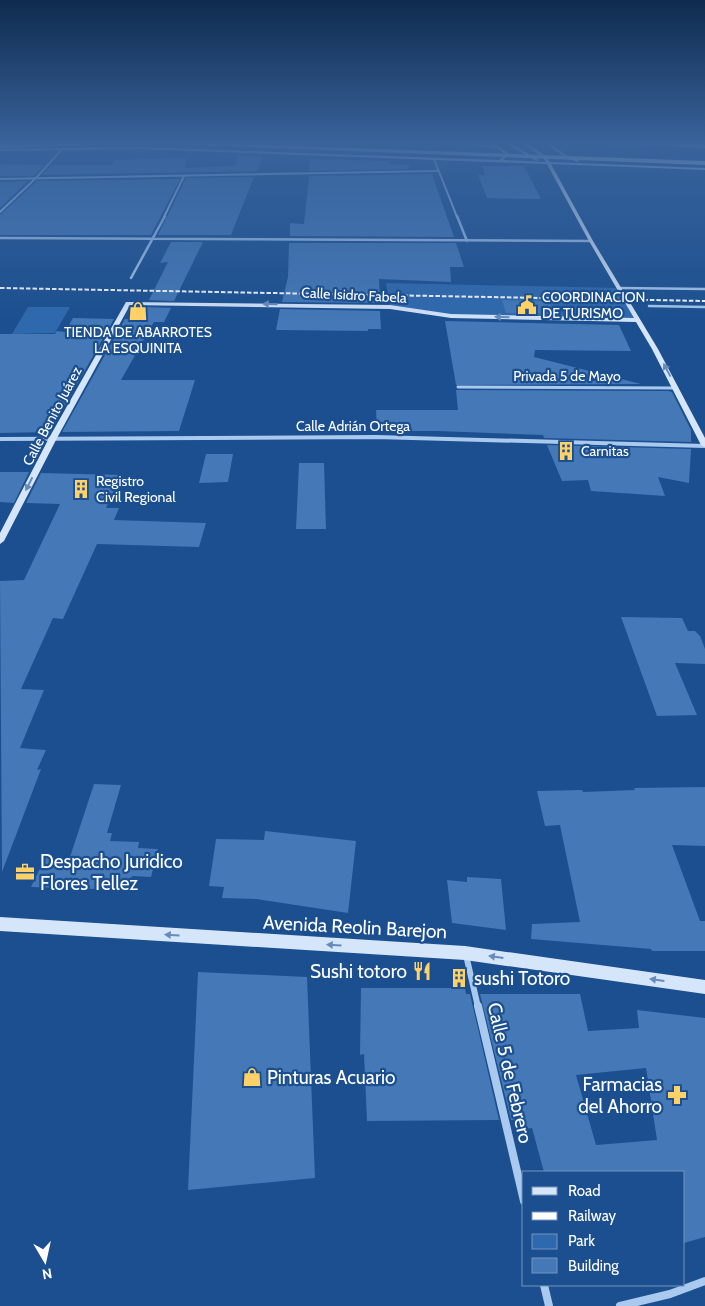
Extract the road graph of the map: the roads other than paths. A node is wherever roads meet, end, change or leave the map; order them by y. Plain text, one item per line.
1 (11, 202) edge
2 (171, 202) edge
3 (450, 202) edge
4 (569, 202) edge
5 (0, 212) edge
6 (0, 238) edge
7 (153, 238) junction
8 (466, 241) junction
9 (591, 241) junction
10 (131, 278) dead end
11 (619, 288) junction
12 (705, 290) edge
13 (128, 303) joint
14 (649, 306) dead end
15 (705, 307) edge
16 (638, 320) junction
17 (458, 388) dead end
18 (676, 388) junction
19 (703, 437) edge
20 (53, 438) junction
21 (0, 439) edge
22 (705, 445) edge
23 (0, 541) edge
24 (0, 924) edge
25 (465, 953) junction
26 (705, 987) edge
27 (522, 1193) edge
28 (705, 1281) edge
29 (544, 1286) edge
30 (549, 1306) edge
31 (620, 1306) edge

1 - 5 street
2 - 7 street
3 - 8 street
4 - 9 main road
6 - 7 street
7 - 8 street
7 - 10 street
8 - 9 street
9 - 11 main road
11 - 12 street
11 - 16 main road
16 -> 13 main road, Calle Isidro Fabela
13 - 20 main road, Calle Benito Juárez
14 - 15 street
18 -> 16 main road
17 - 18 street, Privada 5 de Mayo
18 - 19 main road
19 - 22 main road
20 - 21 street, Calle Adrián Ortega
20 - 22 street, Calle Adrián Ortega
20 -> 23 main road, Calle Benito Juárez
25 -> 24 main road, Avenida Reolin Barejon
26 -> 25 main road, Avenida Reolin Barejon
25 - 27 street, Calle 5 de Febrero
28 - 31 street
29 - 30 street

